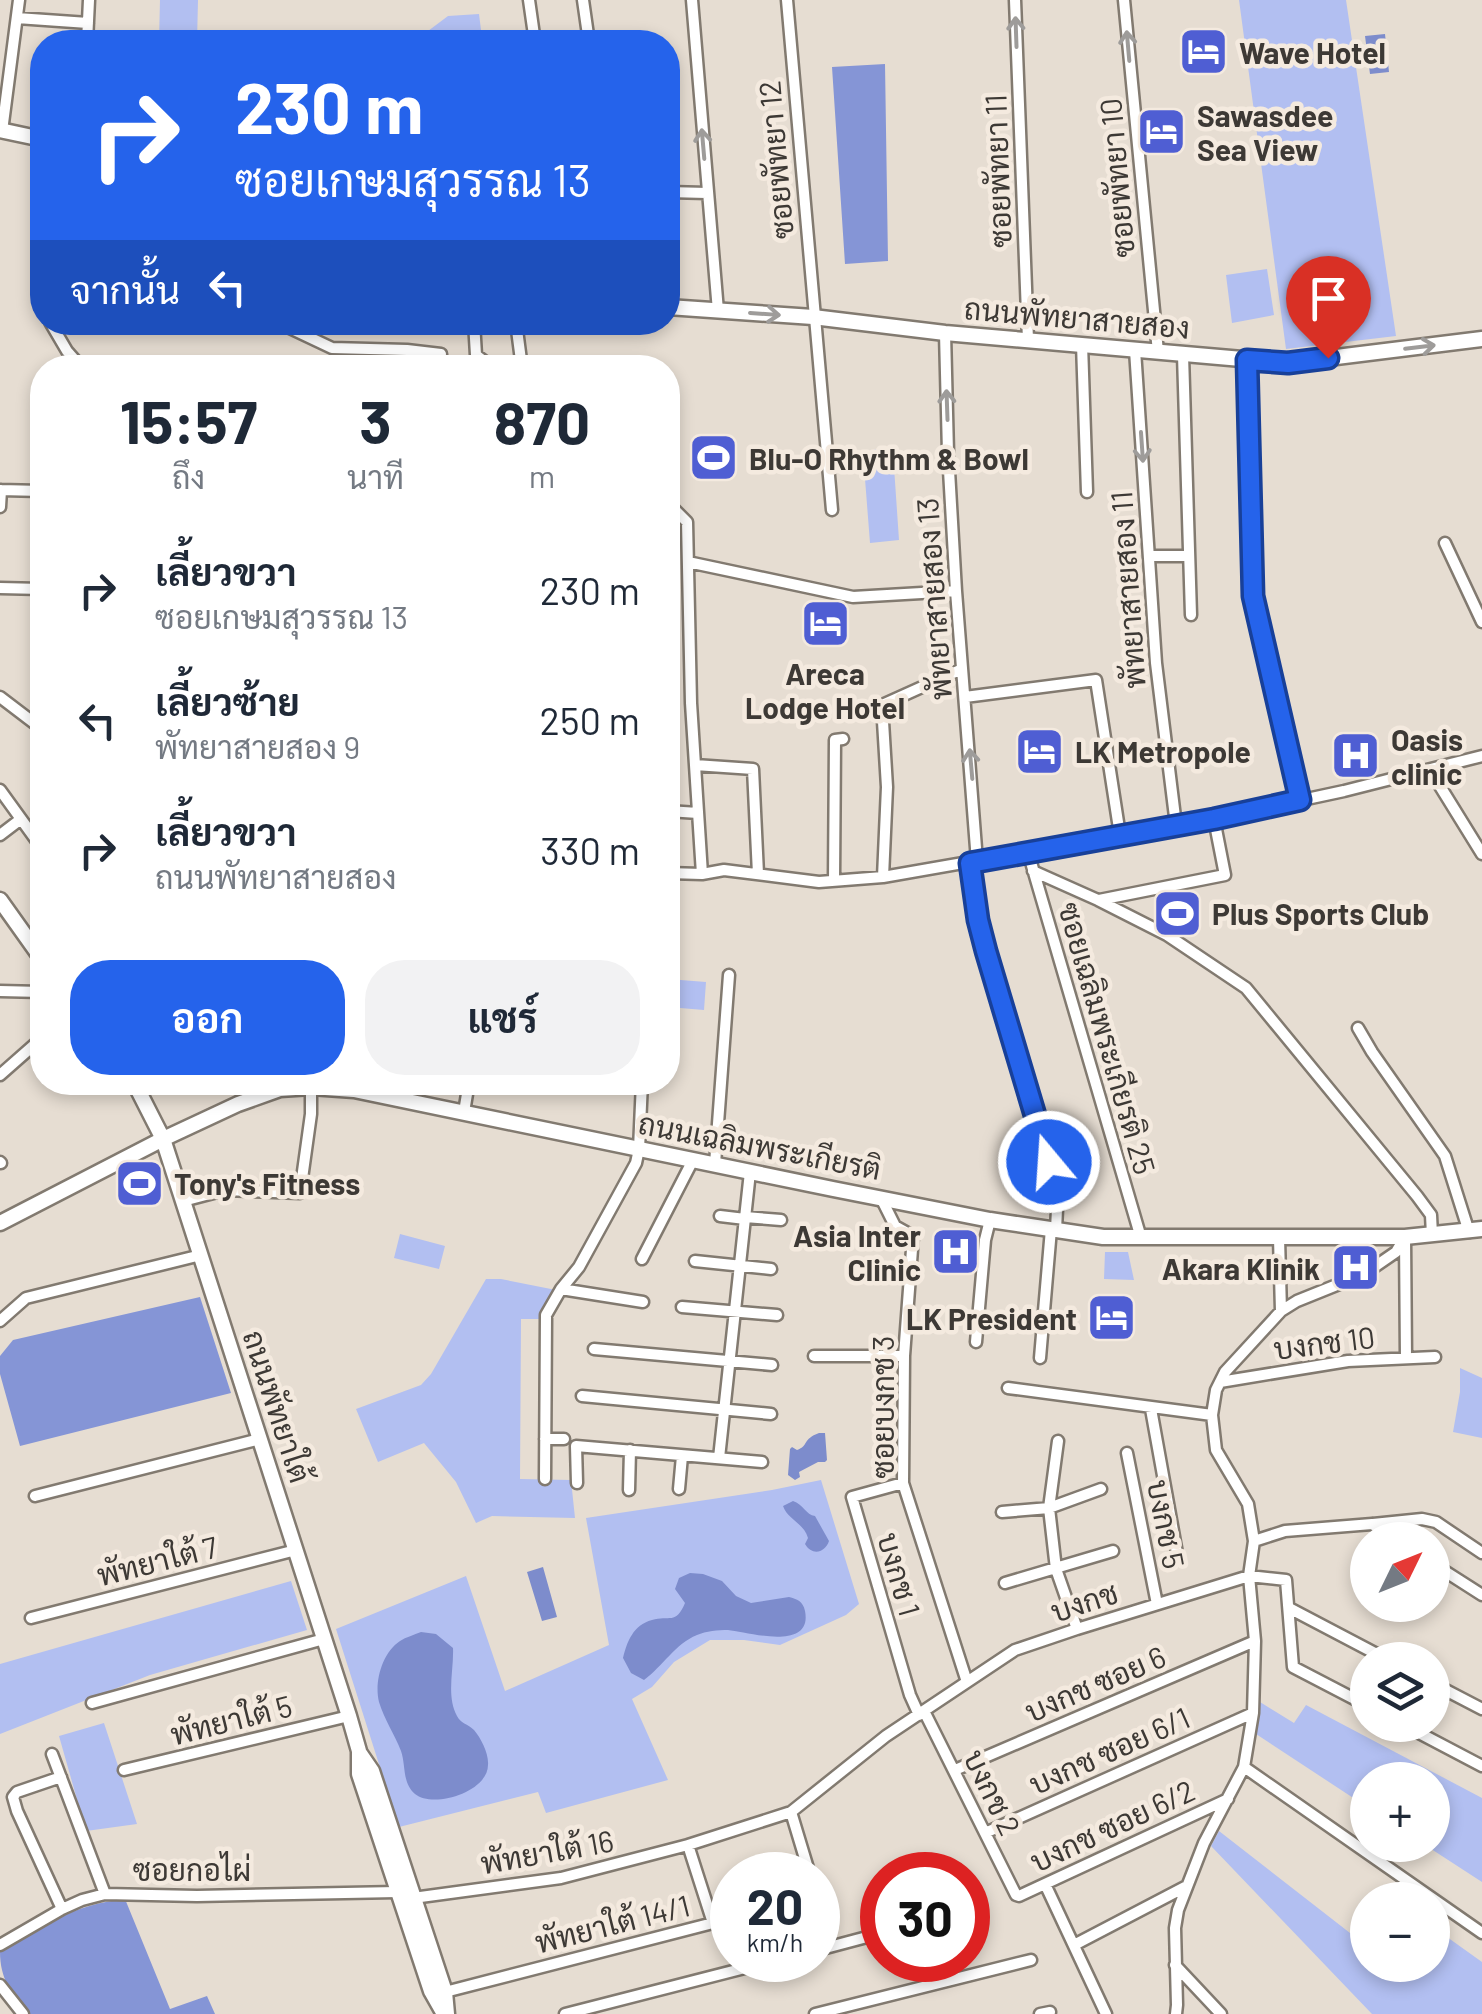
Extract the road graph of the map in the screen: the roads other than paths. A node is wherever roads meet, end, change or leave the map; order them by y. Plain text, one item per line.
1 (19, 0) edge
2 (90, 0) edge
3 (530, 0) edge
4 (583, 0) edge
5 (692, 0) edge
6 (787, 0) edge
7 (1015, 0) edge
8 (1124, 0) edge
9 (17, 18) junction
10 (88, 23) junction
11 (88, 30) edge
12 (534, 30) edge
13 (587, 30) edge
14 (0, 37) edge
15 (13, 40) junction
16 (1, 130) edge
17 (30, 136) edge
18 (680, 192) edge
19 (707, 193) junction
20 (680, 308) edge
21 (718, 311) junction
22 (813, 317) junction
23 (945, 333) junction
24 (311, 335) edge
25 (1482, 339) edge
26 (1028, 340) junction
27 (1082, 344) junction
28 (1135, 350) junction
29 (1158, 352) junction
30 (441, 354) dead end
31 (1183, 355) junction
32 (1247, 360) junction
33 (1, 490) edge
34 (30, 491) edge
35 (1087, 492) dead end
36 (0, 507) edge
37 (832, 510) dead end
38 (680, 516) edge
39 (1444, 543) dead end
40 (1150, 556) junction
41 (1189, 556) junction
42 (688, 562) junction
43 (0, 588) edge
44 (30, 589) edge
45 (956, 591) junction
46 (1190, 614) dead end
47 (1482, 622) edge
48 (962, 669) junction
49 (965, 697) junction
50 (0, 698) edge
51 (30, 720) edge
52 (843, 739) dead end
53 (1482, 756) edge
54 (695, 765) junction
55 (1430, 770) junction
56 (0, 790) edge
57 (1300, 800) junction
58 (680, 812) edge
59 (698, 813) junction
60 (21, 819) junction
61 (1214, 819) junction
62 (1176, 825) junction
63 (30, 831) edge
64 (0, 835) edge
65 (1120, 835) junction
66 (1028, 852) junction
67 (1482, 854) edge
68 (974, 862) junction
69 (1034, 871) junction
70 (680, 873) edge
71 (702, 874) junction
72 (758, 874) junction
73 (882, 877) junction
74 (834, 881) junction
75 (0, 900) edge
76 (1098, 900) junction
77 (30, 937) edge
78 (729, 975) dead end
79 (0, 991) edge
80 (30, 992) edge
81 (1358, 1028) dead end
82 (30, 1049) edge
83 (0, 1075) edge
84 (141, 1095) edge
85 (259, 1095) edge
86 (311, 1095) edge
87 (392, 1095) edge
88 (467, 1095) edge
89 (641, 1095) edge
90 (464, 1112) junction
91 (163, 1139) junction
92 (639, 1149) junction
93 (693, 1160) junction
94 (714, 1164) junction
95 (750, 1172) junction
96 (881, 1197) junction
97 (183, 1201) junction
98 (720, 1216) dead end
99 (745, 1218) junction
100 (781, 1220) dead end
101 (990, 1220) junction
102 (0, 1222) edge
103 (1054, 1230) junction
104 (1476, 1230) edge
105 (1432, 1235) junction
106 (1405, 1237) junction
107 (1141, 1238) junction
108 (1279, 1238) junction
109 (200, 1254) junction
110 (642, 1258) dead end
111 (694, 1261) dead end
112 (740, 1265) junction
113 (771, 1269) dead end
114 (560, 1289) junction
115 (642, 1302) dead end
116 (682, 1307) dead end
117 (1280, 1310) junction
118 (735, 1312) junction
119 (776, 1315) dead end
120 (0, 1322) edge
121 (976, 1342) dead end
122 (594, 1349) dead end
123 (814, 1356) dead end
124 (904, 1356) junction
125 (1435, 1357) dead end
126 (1040, 1358) dead end
127 (1406, 1358) junction
128 (730, 1360) junction
129 (772, 1366) dead end
130 (1220, 1382) junction
131 (1008, 1388) dead end
132 (582, 1396) dead end
133 (1150, 1409) junction
134 (724, 1410) junction
135 (771, 1414) dead end
136 (1212, 1416) junction
137 (564, 1439) dead end
138 (260, 1440) junction
139 (545, 1440) junction
140 (1058, 1441) dead end
141 (630, 1450) junction
142 (1128, 1452) dead end
143 (682, 1456) junction
144 (719, 1458) junction
145 (762, 1462) dead end
146 (545, 1479) dead end
147 (577, 1483) dead end
148 (903, 1483) junction
149 (1101, 1489) dead end
150 (628, 1490) dead end
151 (679, 1490) dead end
152 (35, 1496) dead end
153 (1049, 1508) junction
154 (1002, 1512) dead end
155 (1389, 1522) edge
156 (1436, 1522) edge
157 (1350, 1526) edge
158 (1450, 1531) edge
159 (1254, 1541) junction
160 (296, 1550) junction
161 (1112, 1551) dead end
162 (1482, 1552) edge
163 (1177, 1553) dead end
164 (1056, 1568) junction
165 (1450, 1574) edge
166 (1249, 1576) junction
167 (1005, 1583) dead end
168 (1482, 1594) edge
169 (1157, 1604) junction
170 (1289, 1608) junction
171 (31, 1618) dead end
172 (1077, 1629) junction
173 (324, 1639) junction
174 (1254, 1641) junction
175 (1354, 1642) edge
176 (968, 1682) junction
177 (1450, 1692) edge
178 (1350, 1697) edge
179 (92, 1703) dead end
180 (1482, 1709) edge
181 (922, 1713) junction
182 (1253, 1713) junction
183 (349, 1716) junction
184 (1436, 1742) edge
185 (359, 1751) junction
186 (52, 1754) dead end
187 (1244, 1766) junction
188 (1482, 1766) edge
189 (124, 1770) dead end
190 (955, 1770) junction
191 (61, 1777) junction
192 (1228, 1798) junction
193 (791, 1812) junction
194 (985, 1833) junction
195 (688, 1846) junction
196 (803, 1852) edge
197 (1045, 1884) junction
198 (1186, 1886) junction
199 (397, 1892) junction
200 (105, 1894) junction
201 (1016, 1896) joint
202 (413, 1898) junction
203 (62, 1909) junction
204 (1482, 1933) edge
205 (0, 1945) edge
206 (1074, 1945) junction
207 (1031, 1960) dead end
208 (1175, 1965) junction
209 (710, 1977) edge
210 (0, 1985) edge
211 (445, 1992) junction
212 (23, 2014) edge
213 (445, 2014) edge
214 (565, 2014) edge
215 (814, 2014) edge
216 (1106, 2014) edge
217 (1176, 2014) edge
218 (1221, 2014) edge

1 - 9 street
2 - 10 street
3 - 12 street
4 - 13 street
19 -> 5 street
6 - 22 street, ซอยพัทยา 12
26 -> 7 street, ซอยพัทยา 11
29 -> 8 street, ซอยพัทยา 10
9 - 10 street
9 - 15 street
10 - 11 street
14 - 15 street
15 - 16 street
16 - 17 main road
18 - 19 street
19 - 21 street
20 - 21 main road, ถนนพัทยาสายสอง
21 -> 22 main road, ถนนพัทยาสายสอง
22 - 23 main road, ถนนพัทยาสายสอง
22 - 37 street, ซอยพัทยา 12
23 - 26 main road, ถนนพัทยาสายสอง
45 -> 23 street, พัทยาสายสอง 13
24 - 30 street
32 -> 25 main road, ถนนพัทยาสายสอง
26 - 27 main road, ถนนพัทยาสายสอง
27 - 28 main road, ถนนพัทยาสายสอง
27 - 35 street
28 - 29 main road, ถนนพัทยาสายสอง
28 -> 40 street, พัทยาสายสอง 11
29 - 31 main road, ถนนพัทยาสายสอง
31 - 32 main road, ถนนพัทยาสายสอง
31 - 41 street
32 - 57 street
33 - 34 street
33 - 36 street
38 - 42 street
39 - 47 street
40 - 41 street
40 - 62 street, พัทยาสายสอง 11
41 - 46 street
42 - 45 street
42 - 54 street
43 - 44 street
45 - 48 street, พัทยาสายสอง 13
48 - 49 street, พัทยาสายสอง 13
48 - 73 street
49 - 65 street
68 -> 49 street, พัทยาสายสอง 13
50 - 51 street
52 - 74 street
53 - 55 street
54 - 59 street
54 - 72 street
55 - 57 street
55 - 67 street
56 - 60 street
57 - 61 street
58 - 59 street
59 - 71 street
60 - 63 street
60 - 64 street
61 - 62 street
61 - 76 street
62 - 65 street
65 - 66 street
66 - 68 street
66 - 69 street, ซอยเฉลิมพระเกียรติ 25
68 - 73 street
68 - 103 street, พัทยาสายสอง 13
69 - 76 street
69 - 107 street, ซอยเฉลิมพระเกียรติ 25
70 - 71 street
71 - 72 street
72 - 74 street
73 - 74 street
75 - 77 main road
76 - 105 street
78 - 94 street
79 - 80 street
81 - 104 street
82 - 83 street
84 - 91 main road, ถนนพัทยาใต้
85 - 91 main road, ถนนเฉลิมพระเกียรติ
86 - 97 street
87 - 90 main road, ถนนเฉลิมพระเกียรติ
88 - 90 street
89 - 92 street
90 - 92 main road, ถนนเฉลิมพระเกียรติ
91 - 97 main road, ถนนพัทยาใต้
91 - 102 main road, ถนนเฉลิมพระเกียรติ
92 - 93 main road, ถนนเฉลิมพระเกียรติ
92 - 114 street
93 - 94 main road, ถนนเฉลิมพระเกียรติ
93 - 110 street
94 - 95 main road, ถนนเฉลิมพระเกียรติ
95 - 96 main road, ถนนเฉลิมพระเกียรติ
95 - 99 street
96 - 101 main road, ถนนเฉลิมพระเกียรติ
96 - 124 street, ซอยบงกช 3
97 - 109 main road, ถนนพัทยาใต้
98 - 99 street
99 - 100 street
99 - 112 street
101 - 103 main road, ถนนเฉลิมพระเกียรติ
101 - 121 street
103 - 107 main road, ถนนเฉลิมพระเกียรติ
103 - 126 street, พัทยาสายสอง 13
104 - 105 main road, ถนนเฉลิมพระเกียรติ
105 - 106 main road, ถนนเฉลิมพระเกียรติ
106 - 108 main road, ถนนเฉลิมพระเกียรติ
106 - 117 street
106 - 127 street
107 - 108 main road, ถนนเฉลิมพระเกียรติ
108 - 117 street
109 - 120 street
109 - 138 main road, ถนนพัทยาใต้
111 - 112 street
112 - 113 street
112 - 118 street
114 - 115 street
114 - 139 street
116 - 118 street
117 - 130 street
118 - 119 street
118 - 128 street
122 - 128 street
123 - 124 street
124 - 148 street, ซอยบงกช 3
125 - 127 street, บงกช 10
127 - 130 street, บงกช 10
128 - 129 street
128 - 134 street
130 - 136 street
131 - 133 street
132 - 134 street
133 - 136 street
133 - 163 street
134 - 135 street
134 - 144 street
136 - 159 street
137 - 139 street
138 - 152 street
138 - 160 main road, ถนนพัทยาใต้
139 - 146 street
140 - 153 street
141 - 143 street
141 - 147 street
141 - 150 street
142 - 169 street, บงกช 5
143 - 144 street
143 - 151 street
144 - 145 street
148 - 176 street, ซอยบงกช 3
148 - 181 street, บงกช 1
149 - 153 street
153 - 154 street
153 - 164 street
155 - 156 street
157 - 159 street
158 - 162 street
159 - 166 street
160 - 171 street, พัทยาใต้ 7
160 - 173 main road, ถนนพัทยาใต้
161 - 164 street
164 - 167 street
164 - 172 street
165 - 168 street
166 - 169 street, บงกช
166 - 170 street
166 - 174 street
169 - 172 street, บงกช
170 - 175 street
170 - 178 street
172 - 176 street, บงกช
173 - 179 street
173 - 183 main road, ถนนพัทยาใต้
174 - 182 street
174 - 190 street, บงกช ซอย 6
176 - 181 street, บงกช
177 - 180 street
181 - 190 street, บงกช 2
181 - 193 street, บงกช
182 - 187 street
182 - 194 street, บงกช ซอย 6/1
183 - 185 main road, ถนนพัทยาใต้
183 - 189 street, พัทยาใต้ 5
184 - 188 street
185 - 199 main road, ถนนพัทยาใต้
185 - 202 main road, ถนนพัทยาใต้
186 - 191 street
187 - 192 street
187 - 204 street
190 - 194 street, บงกช 2
191 - 200 street
191 - 203 street
192 - 197 street, บงกช ซอย 6/2
192 - 198 street
193 - 195 street, บงกช
193 - 196 street
194 - 201 street, บงกช 2
195 - 202 street, พัทยาใต้ 16
195 - 211 street, พัทยาใต้ 14/1
197 - 201 street, บงกช ซอย 6/2
197 - 206 street
198 - 206 street
198 - 208 street
199 - 200 street, ซอยกอไผ่
199 - 213 main road, ถนนพัทยาใต้
200 - 203 street, ซอยกอไผ่
202 - 211 main road, ถนนพัทยาใต้
203 - 205 street, ซอยกอไผ่
206 - 216 street
207 - 215 street
208 - 217 street
208 - 218 street
209 - 214 street
210 - 212 street
211 - 213 main road, ถนนพัทยาใต้

